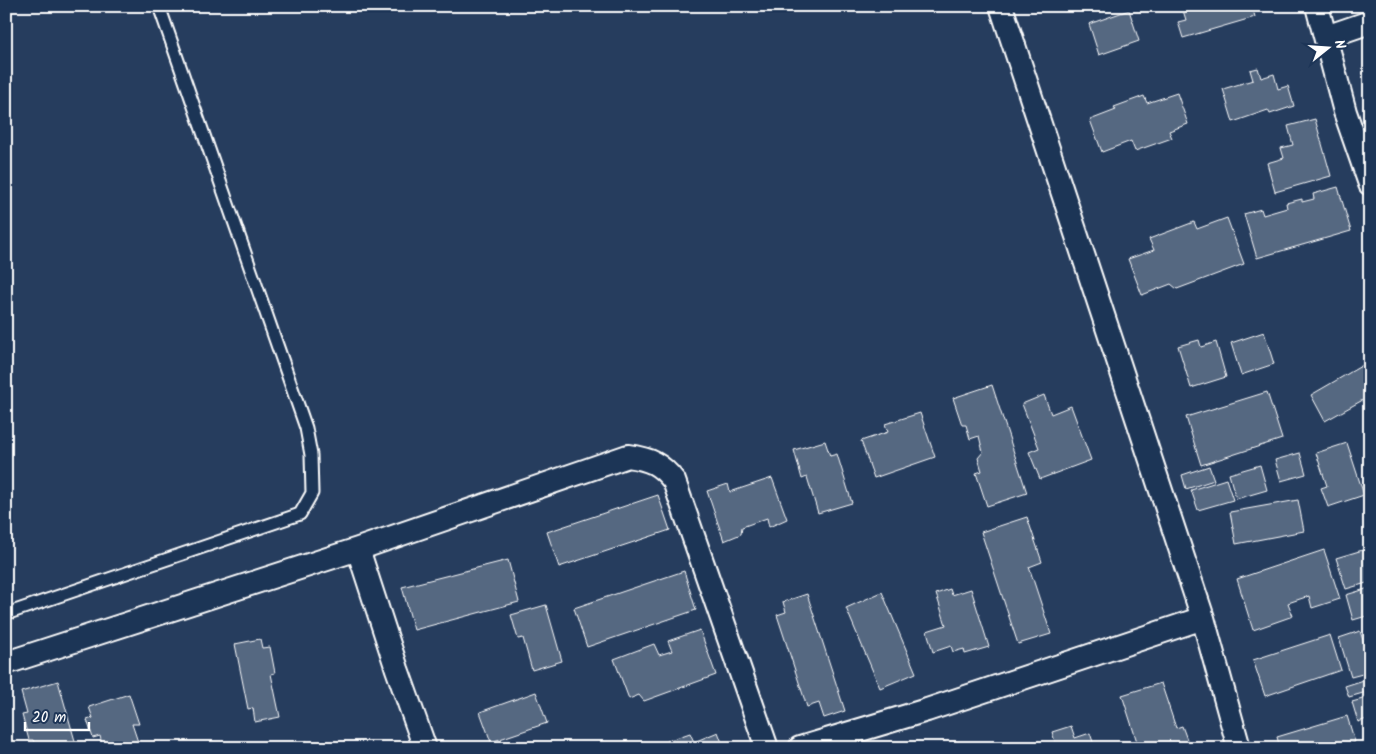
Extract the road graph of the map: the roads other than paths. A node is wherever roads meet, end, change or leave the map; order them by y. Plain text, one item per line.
1 (159, 6) edge
2 (1001, 6) edge
3 (1317, 6) edge
4 (1370, 22) edge
5 (1326, 37) junction
6 (1370, 184) edge
7 (358, 549) junction
8 (6, 614) edge
9 (1203, 618) junction
10 (6, 663) edge
11 (425, 748) edge
12 (767, 748) edge
13 (800, 748) edge
14 (1239, 748) edge

1 - 8 lane
2 - 9 street
3 - 5 street
4 - 5 street
5 - 6 street
7 - 10 street
7 - 11 street
7 - 12 street
9 - 13 street
9 - 14 street

